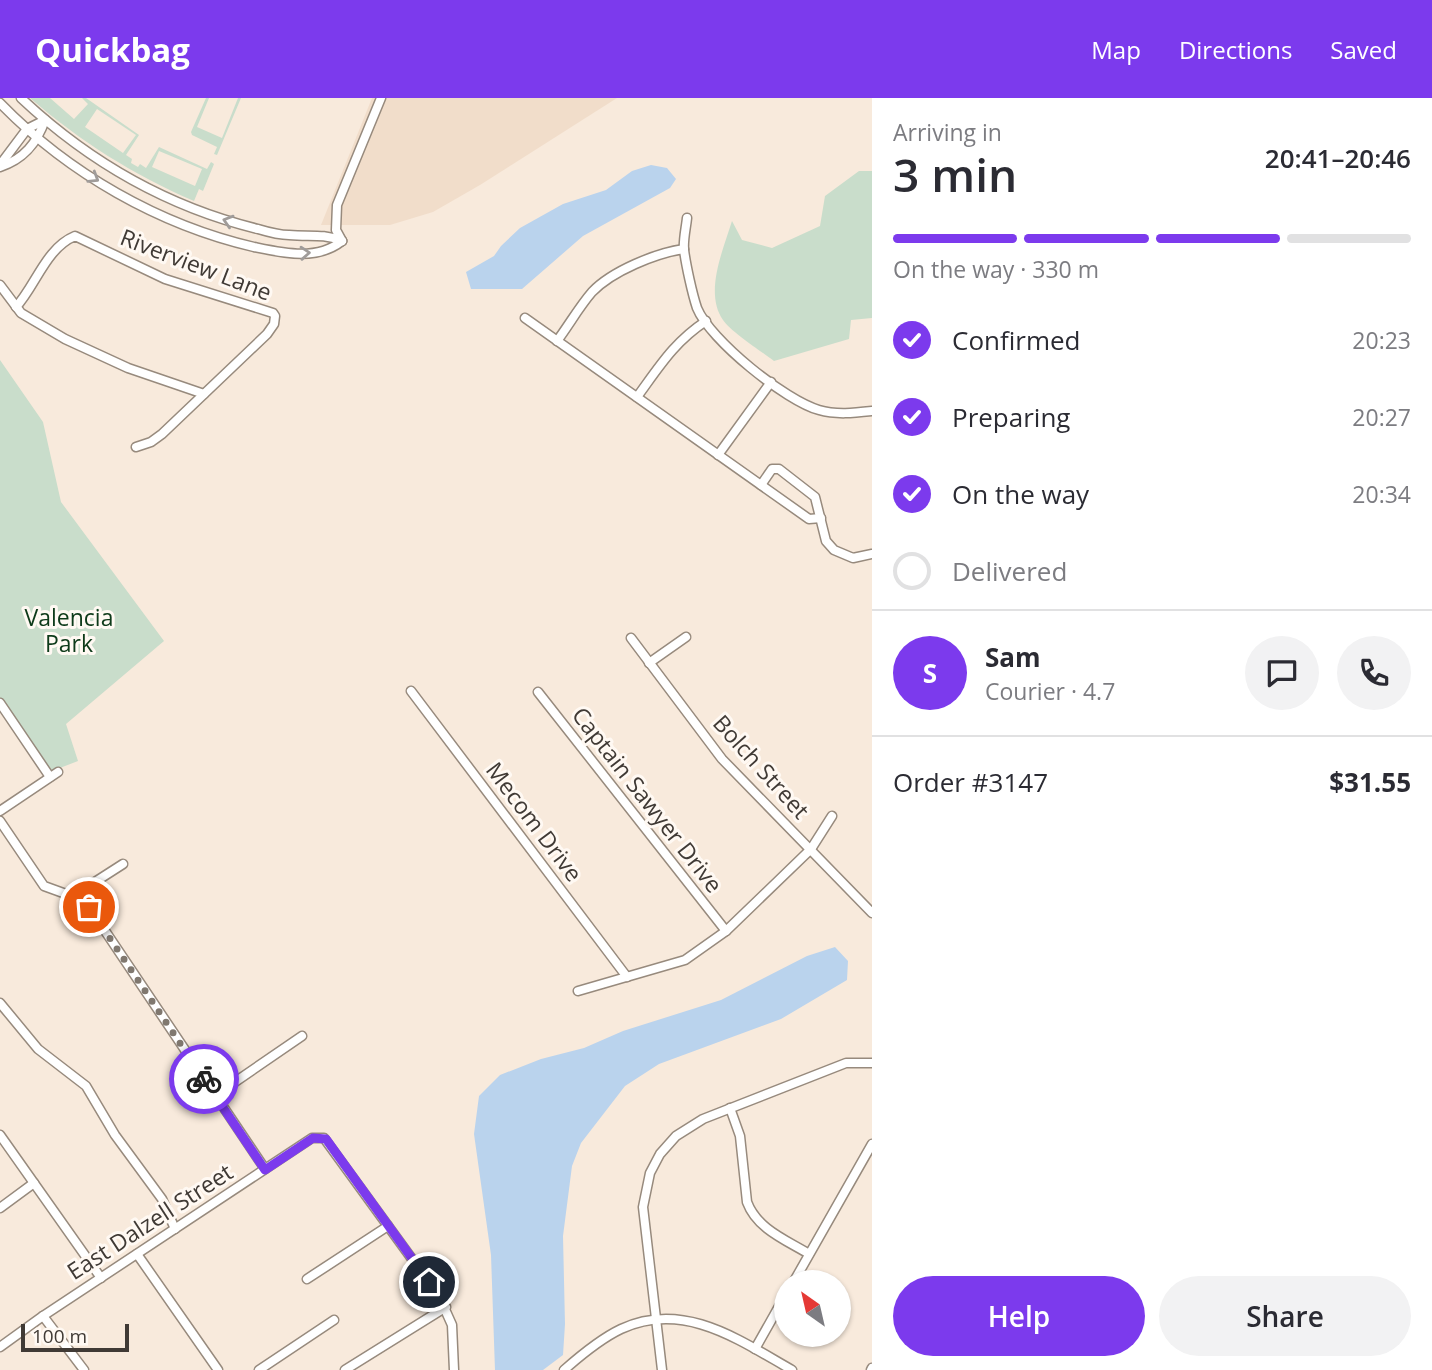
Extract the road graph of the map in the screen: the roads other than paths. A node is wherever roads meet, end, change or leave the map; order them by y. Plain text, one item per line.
1 (21, 98) edge
2 (381, 98) edge
3 (0, 103) edge
4 (45, 120) junction
5 (27, 129) junction
6 (38, 138) junction
7 (0, 166) edge
8 (687, 218) dead end
9 (342, 242) junction
10 (684, 249) junction
11 (0, 285) edge
12 (16, 307) junction
13 (525, 318) dead end
14 (706, 321) junction
15 (557, 341) junction
16 (771, 382) junction
17 (204, 394) junction
18 (637, 397) junction
19 (872, 411) edge
20 (136, 447) dead end
21 (718, 455) junction
22 (761, 485) junction
23 (821, 518) junction
24 (872, 554) edge
25 (686, 637) dead end
26 (631, 638) dead end
27 (649, 663) junction
28 (411, 691) dead end
29 (538, 692) dead end
30 (0, 703) edge
31 (0, 811) edge
32 (832, 816) dead end
33 (0, 821) edge
34 (811, 849) junction
35 (123, 864) dead end
36 (77, 898) junction
37 (872, 913) edge
38 (726, 931) junction
39 (627, 977) junction
40 (578, 991) dead end
41 (0, 1003) edge
42 (302, 1036) dead end
43 (872, 1063) edge
44 (216, 1095) junction
45 (730, 1108) junction
46 (0, 1135) edge
47 (872, 1144) edge
48 (265, 1170) junction
49 (34, 1183) junction
50 (0, 1208) edge
51 (388, 1226) junction
52 (176, 1228) junction
53 (137, 1254) junction
54 (809, 1254) junction
55 (800, 1270) edge
56 (101, 1278) junction
57 (307, 1279) dead end
58 (446, 1307) junction
59 (774, 1315) edge
60 (43, 1316) junction
61 (334, 1320) dead end
62 (655, 1320) junction
63 (0, 1347) edge
64 (755, 1349) junction
65 (84, 1370) edge
66 (218, 1370) edge
67 (259, 1370) edge
68 (345, 1370) edge
69 (453, 1370) edge
70 (564, 1370) edge
71 (662, 1370) edge
72 (792, 1370) edge

1 - 4 street
2 - 9 street
3 - 5 street
4 - 5 street
4 - 6 street
9 -> 4 street
5 - 6 street
5 - 7 street
6 - 7 street
6 -> 9 street
8 - 10 street
10 - 14 street
10 - 15 street
11 - 12 street
12 - 17 street
12 - 17 street, Riverview Lane
13 - 15 street
14 - 16 street
14 - 18 street
15 - 18 street
16 - 19 street
16 - 21 street
17 - 20 street
18 - 21 street
21 - 22 street
22 - 23 street
22 - 23 street
23 - 24 street
25 - 27 street
26 - 27 street, Bolch Street
27 - 34 street, Bolch Street
28 - 39 street, Mecom Drive
29 - 38 street, Captain Sawyer Drive
30 - 31 street
32 - 34 street
33 - 36 street
34 - 37 street, Bolch Street
34 - 38 street
35 - 36 street
36 - 44 street
38 - 39 street
39 - 40 street
41 - 52 street
42 - 44 street
43 - 45 street
44 - 48 street
45 - 54 street
45 - 62 street
46 - 49 street
47 - 54 street
48 - 51 street, East Dalzell Street
48 - 52 street, East Dalzell Street
49 - 50 street
49 - 56 street
51 - 57 street
51 - 58 street
52 - 53 street, East Dalzell Street
53 - 56 street, East Dalzell Street
53 - 66 street
54 - 55 street
56 - 60 street, East Dalzell Street
58 - 68 street
58 - 69 street
59 - 64 street
60 - 63 street, East Dalzell Street
60 - 65 street
61 - 67 street
62 - 64 street
62 - 70 street
62 - 71 street
64 - 72 street

